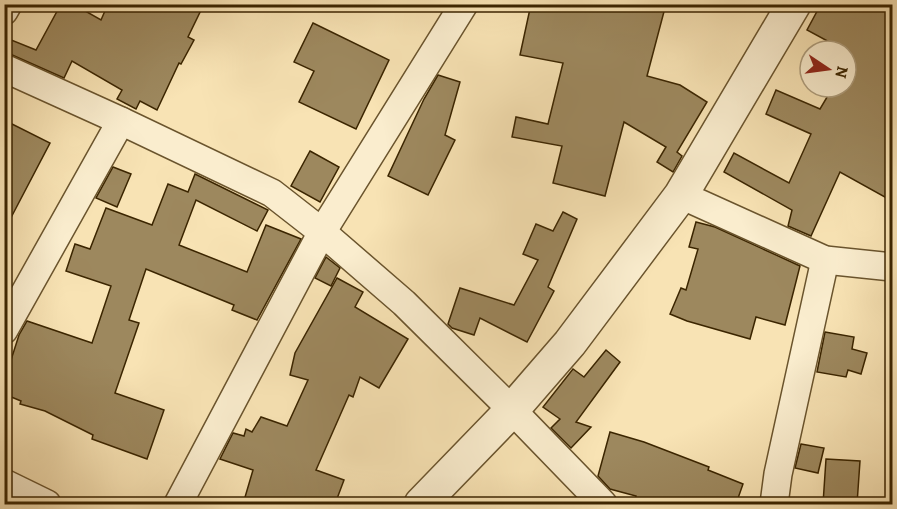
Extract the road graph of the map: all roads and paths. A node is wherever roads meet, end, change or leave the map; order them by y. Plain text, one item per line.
1 (8, 4) edge
2 (464, 4) edge
3 (794, 4) edge
4 (4, 11) edge
5 (4, 68) edge
6 (121, 121) junction
7 (681, 195) junction
8 (322, 232) junction
9 (825, 260) junction
10 (892, 267) edge
11 (4, 330) edge
12 (512, 410) junction
13 (4, 483) edge
14 (47, 504) edge
15 (178, 504) edge
16 (421, 504) edge
17 (603, 504) edge
18 (774, 504) edge

1 - 4 street
2 - 8 street
3 - 7 street
5 - 6 street
6 - 8 street
6 - 11 street
7 - 9 street
7 - 12 street
8 - 12 street
8 - 15 street
9 - 10 street
9 - 18 street
12 - 16 street
12 - 17 street
13 - 14 street

